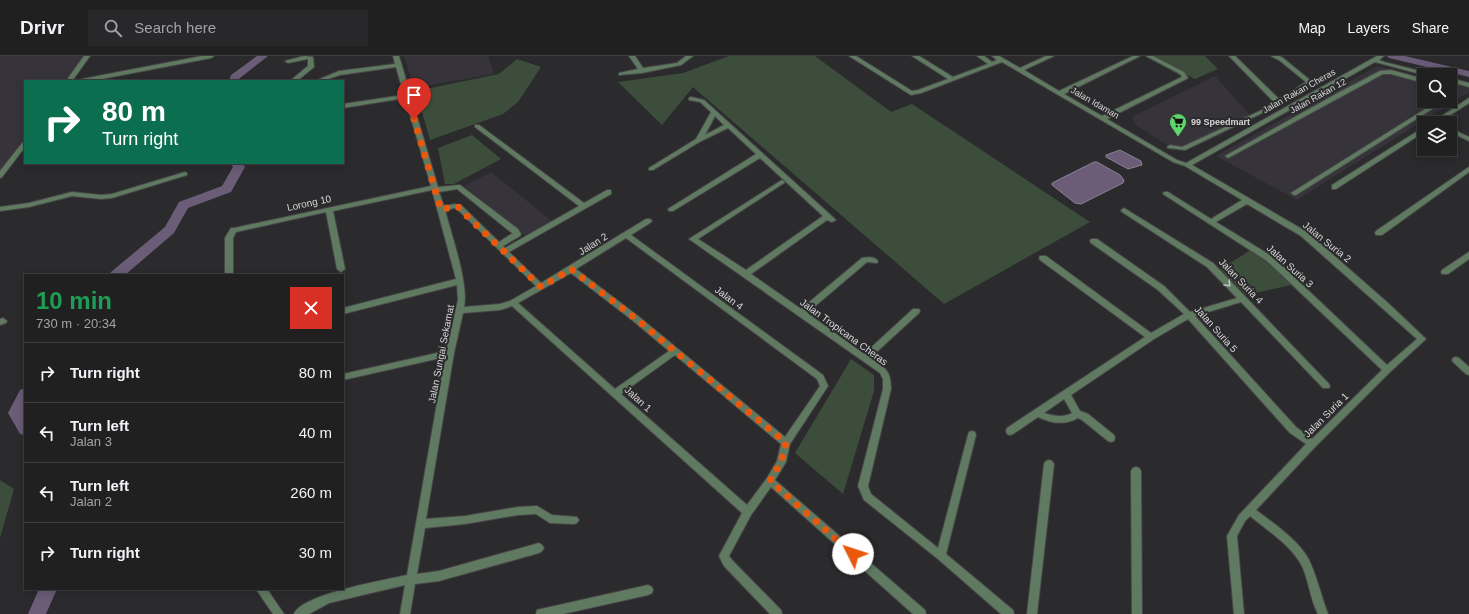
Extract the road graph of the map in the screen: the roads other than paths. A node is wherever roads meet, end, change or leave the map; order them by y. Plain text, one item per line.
1 (88, 56) edge
2 (211, 56) edge
3 (396, 56) edge
4 (632, 56) edge
5 (852, 56) edge
6 (915, 56) edge
7 (980, 56) edge
8 (995, 56) edge
9 (1051, 56) edge
10 (1137, 56) edge
11 (1149, 56) edge
12 (1232, 56) edge
13 (1274, 56) edge
14 (686, 57) edge
15 (1378, 58) edge
16 (1002, 60) junction
17 (288, 61) dead end
18 (992, 64) junction
19 (399, 65) junction
20 (1020, 70) junction
21 (642, 71) junction
22 (1417, 72) edge
23 (621, 74) dead end
24 (953, 79) junction
25 (1417, 79) edge
26 (70, 80) edge
27 (87, 80) edge
28 (294, 80) edge
29 (321, 80) edge
30 (1457, 82) edge
31 (1309, 83) junction
32 (1469, 85) edge
33 (1320, 89) junction
34 (1060, 93) junction
35 (408, 96) junction
36 (691, 99) dead end
37 (1469, 100) edge
38 (1279, 103) junction
39 (344, 106) edge
40 (1432, 108) edge
41 (714, 112) junction
42 (1445, 116) edge
43 (1103, 118) junction
44 (1235, 124) junction
45 (729, 125) junction
46 (477, 126) dead end
47 (1246, 131) junction
48 (1417, 133) edge
49 (1457, 133) edge
50 (1239, 135) junction
51 (1469, 139) edge
52 (698, 140) junction
53 (1202, 140) junction
54 (1254, 142) junction
55 (24, 144) edge
56 (1170, 147) dead end
57 (1216, 147) junction
58 (761, 154) junction
59 (1228, 156) dead end
60 (1187, 165) junction
61 (651, 169) dead end
62 (1469, 169) edge
63 (186, 174) dead end
64 (0, 176) edge
65 (1334, 178) junction
66 (782, 182) dead end
67 (1334, 187) dead end
68 (435, 188) junction
69 (609, 192) dead end
70 (1294, 193) dead end
71 (1166, 194) dead end
72 (1248, 200) junction
73 (584, 207) junction
74 (0, 209) edge
75 (329, 209) junction
76 (671, 209) dead end
77 (441, 210) junction
78 (1124, 210) dead end
79 (648, 221) dead end
80 (1211, 222) junction
81 (1380, 233) dead end
82 (626, 235) junction
83 (1094, 241) dead end
84 (501, 249) junction
85 (1469, 255) edge
86 (1043, 258) dead end
87 (874, 261) dead end
88 (341, 269) dead end
89 (571, 269) junction
90 (1445, 272) dead end
91 (229, 274) edge
92 (746, 274) junction
93 (460, 281) junction
94 (541, 287) junction
95 (1243, 299) junction
96 (513, 303) junction
97 (460, 310) junction
98 (916, 311) dead end
99 (344, 312) edge
100 (801, 314) junction
101 (1189, 315) junction
102 (1151, 337) junction
103 (1422, 339) joint
104 (675, 351) junction
105 (450, 353) junction
106 (864, 358) junction
107 (1456, 360) dead end
108 (1387, 370) junction
109 (1469, 372) edge
110 (344, 377) edge
111 (1326, 386) dead end
112 (615, 393) junction
113 (1066, 394) junction
114 (1037, 413) junction
115 (1077, 414) junction
116 (1010, 431) dead end
117 (972, 435) dead end
118 (1111, 438) dead end
119 (786, 443) junction
120 (1312, 444) junction
121 (1049, 464) dead end
122 (1136, 471) dead end
123 (770, 481) junction
124 (1250, 511) junction
125 (748, 512) junction
126 (574, 520) dead end
127 (421, 524) junction
128 (539, 548) dead end
129 (941, 556) junction
130 (411, 578) junction
131 (262, 590) edge
132 (648, 590) dead end
133 (279, 614) edge
134 (299, 614) edge
135 (405, 614) edge
136 (541, 614) edge
137 (777, 614) edge
138 (921, 614) edge
139 (1009, 614) edge
140 (1032, 614) edge
141 (1137, 614) edge
142 (1239, 614) edge
143 (1323, 614) edge

1 - 26 street
2 - 27 street
3 - 19 street, Jalan Sungai Sekamat
4 - 21 street
5 - 24 street
6 - 24 street
7 - 18 street
8 - 16 street, Jalan Idaman
9 - 20 street
10 - 34 street
11 - 43 street
12 - 38 street
13 - 31 street
14 - 21 street
15 - 22 street
15 - 33 street, Jalan Rakan Cheras
16 - 18 street
16 - 20 street, Jalan Idaman
17 - 28 street
18 - 24 street
19 - 29 street
19 - 35 street, Jalan Sungai Sekamat
20 - 34 street, Jalan Idaman
21 - 23 street
25 - 54 street, Jalan Rakan 12
30 - 32 street
31 - 33 street
31 - 38 street
33 - 47 street, Jalan Rakan Cheras
34 - 43 street, Jalan Idaman
35 - 39 street
35 - 68 street, Jalan Sungai Sekamat
36 - 41 street
37 - 42 street
38 - 44 street
40 - 65 street
41 - 45 street
41 - 52 street
43 - 60 street, Jalan Idaman
44 - 47 street
44 - 53 street
45 - 52 street
45 - 58 street
46 - 73 street
47 - 50 street, Jalan Rakan Cheras
48 - 65 street
49 - 51 street
50 - 54 street
50 - 57 street, Jalan Rakan Cheras
52 - 61 street
53 - 56 street
53 - 57 street
54 - 59 street, Jalan Rakan 12
55 - 64 street
57 - 60 street, Jalan Rakan Cheras
58 - 76 street
58 - 92 street
60 - 72 street, Jalan Suria 2
62 - 81 street
63 - 74 street
65 - 67 street
65 - 70 street
66 - 92 street, Jalan Tropicana Cheras
68 - 75 street, Lorong 10
68 - 77 street, Jalan Sungai Sekamat
68 - 84 street, Lorong 10
69 - 73 street
71 - 80 street, Jalan Suria 3
72 - 80 street
72 - 103 street, Jalan Suria 2
73 - 84 street
75 - 88 street
75 - 91 street, Lorong 10
77 - 84 street
77 - 93 street, Jalan Sungai Sekamat
78 -> 95 street, Jalan Suria 4
79 - 82 street, Jalan 2
80 - 108 street, Jalan Suria 3
82 - 89 street, Jalan 2
82 - 119 street, Jalan 4
83 - 101 street, Jalan Suria 5
84 - 94 street
85 - 90 street
86 - 102 street
87 - 100 street
89 - 94 street, Jalan 2
89 - 104 street
92 - 100 street, Jalan Tropicana Cheras
93 - 97 street, Jalan Sungai Sekamat
93 - 99 street
94 - 96 street, Jalan 2
95 - 101 street
95 - 111 street, Jalan Suria 4
96 - 97 street, Jalan 2
96 - 112 street, Jalan 1
97 - 105 street, Jalan Sungai Sekamat
98 - 106 street
100 - 106 street, Jalan Tropicana Cheras
101 - 102 street
101 - 120 street, Jalan Suria 5
102 - 113 street
103 - 108 street, Jalan Suria 1
104 - 112 street
104 - 119 street
105 - 110 street
105 - 127 street, Jalan Sungai Sekamat
106 - 129 street, Jalan Tropicana Cheras
107 - 109 street
108 - 120 street, Jalan Suria 1
112 - 125 street, Jalan 1
113 - 114 street
113 - 115 street
114 - 115 street
114 - 116 street
115 - 118 street
117 - 129 street
119 - 123 street
120 - 124 street, Jalan Suria 1
121 - 140 street
122 - 141 street
123 - 125 street
123 - 138 street
124 - 142 street, Jalan Suria 1
124 - 143 street
125 - 137 street
126 - 127 street
127 - 130 street, Jalan Sungai Sekamat
128 - 130 street
129 - 139 street, Jalan Tropicana Cheras
130 - 134 street
130 - 135 street, Jalan Sungai Sekamat
131 - 133 street
132 - 136 street

